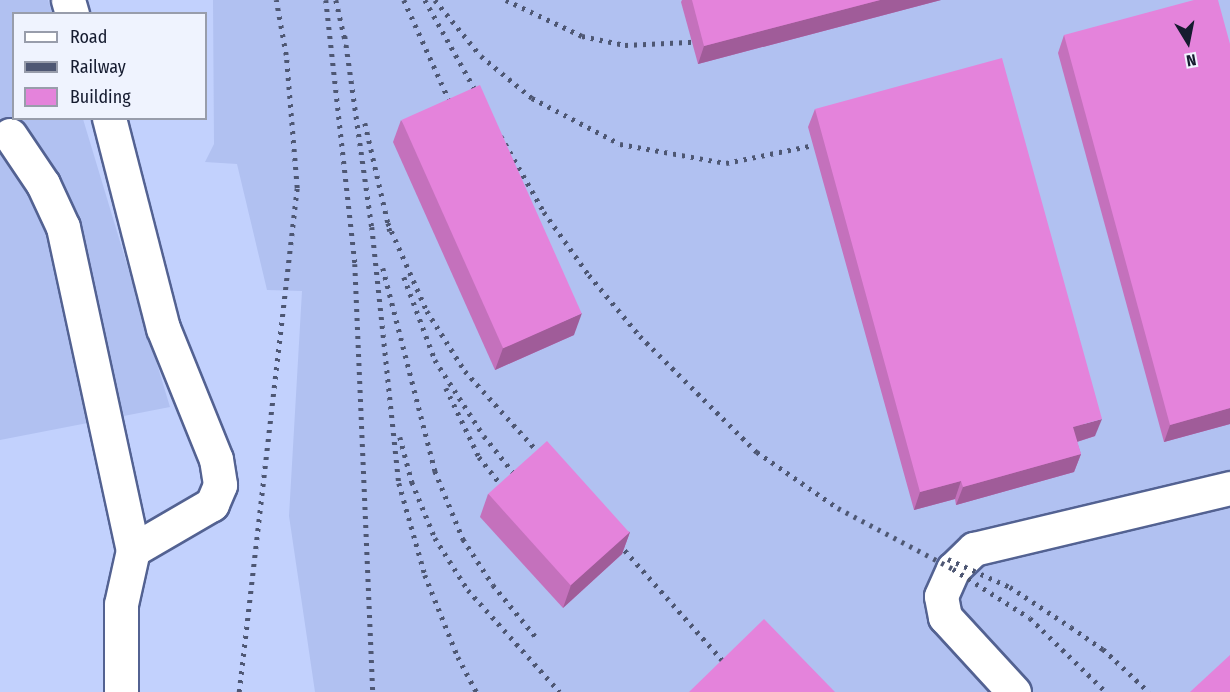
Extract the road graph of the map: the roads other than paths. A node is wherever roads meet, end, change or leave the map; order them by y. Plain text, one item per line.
1 (110, 120) edge
2 (10, 135) dead end
3 (1230, 488) edge
4 (133, 550) junction
5 (121, 692) edge
6 (1014, 692) edge

1 - 4 lane
2 - 4 lane
3 - 6 lane
4 - 5 lane

